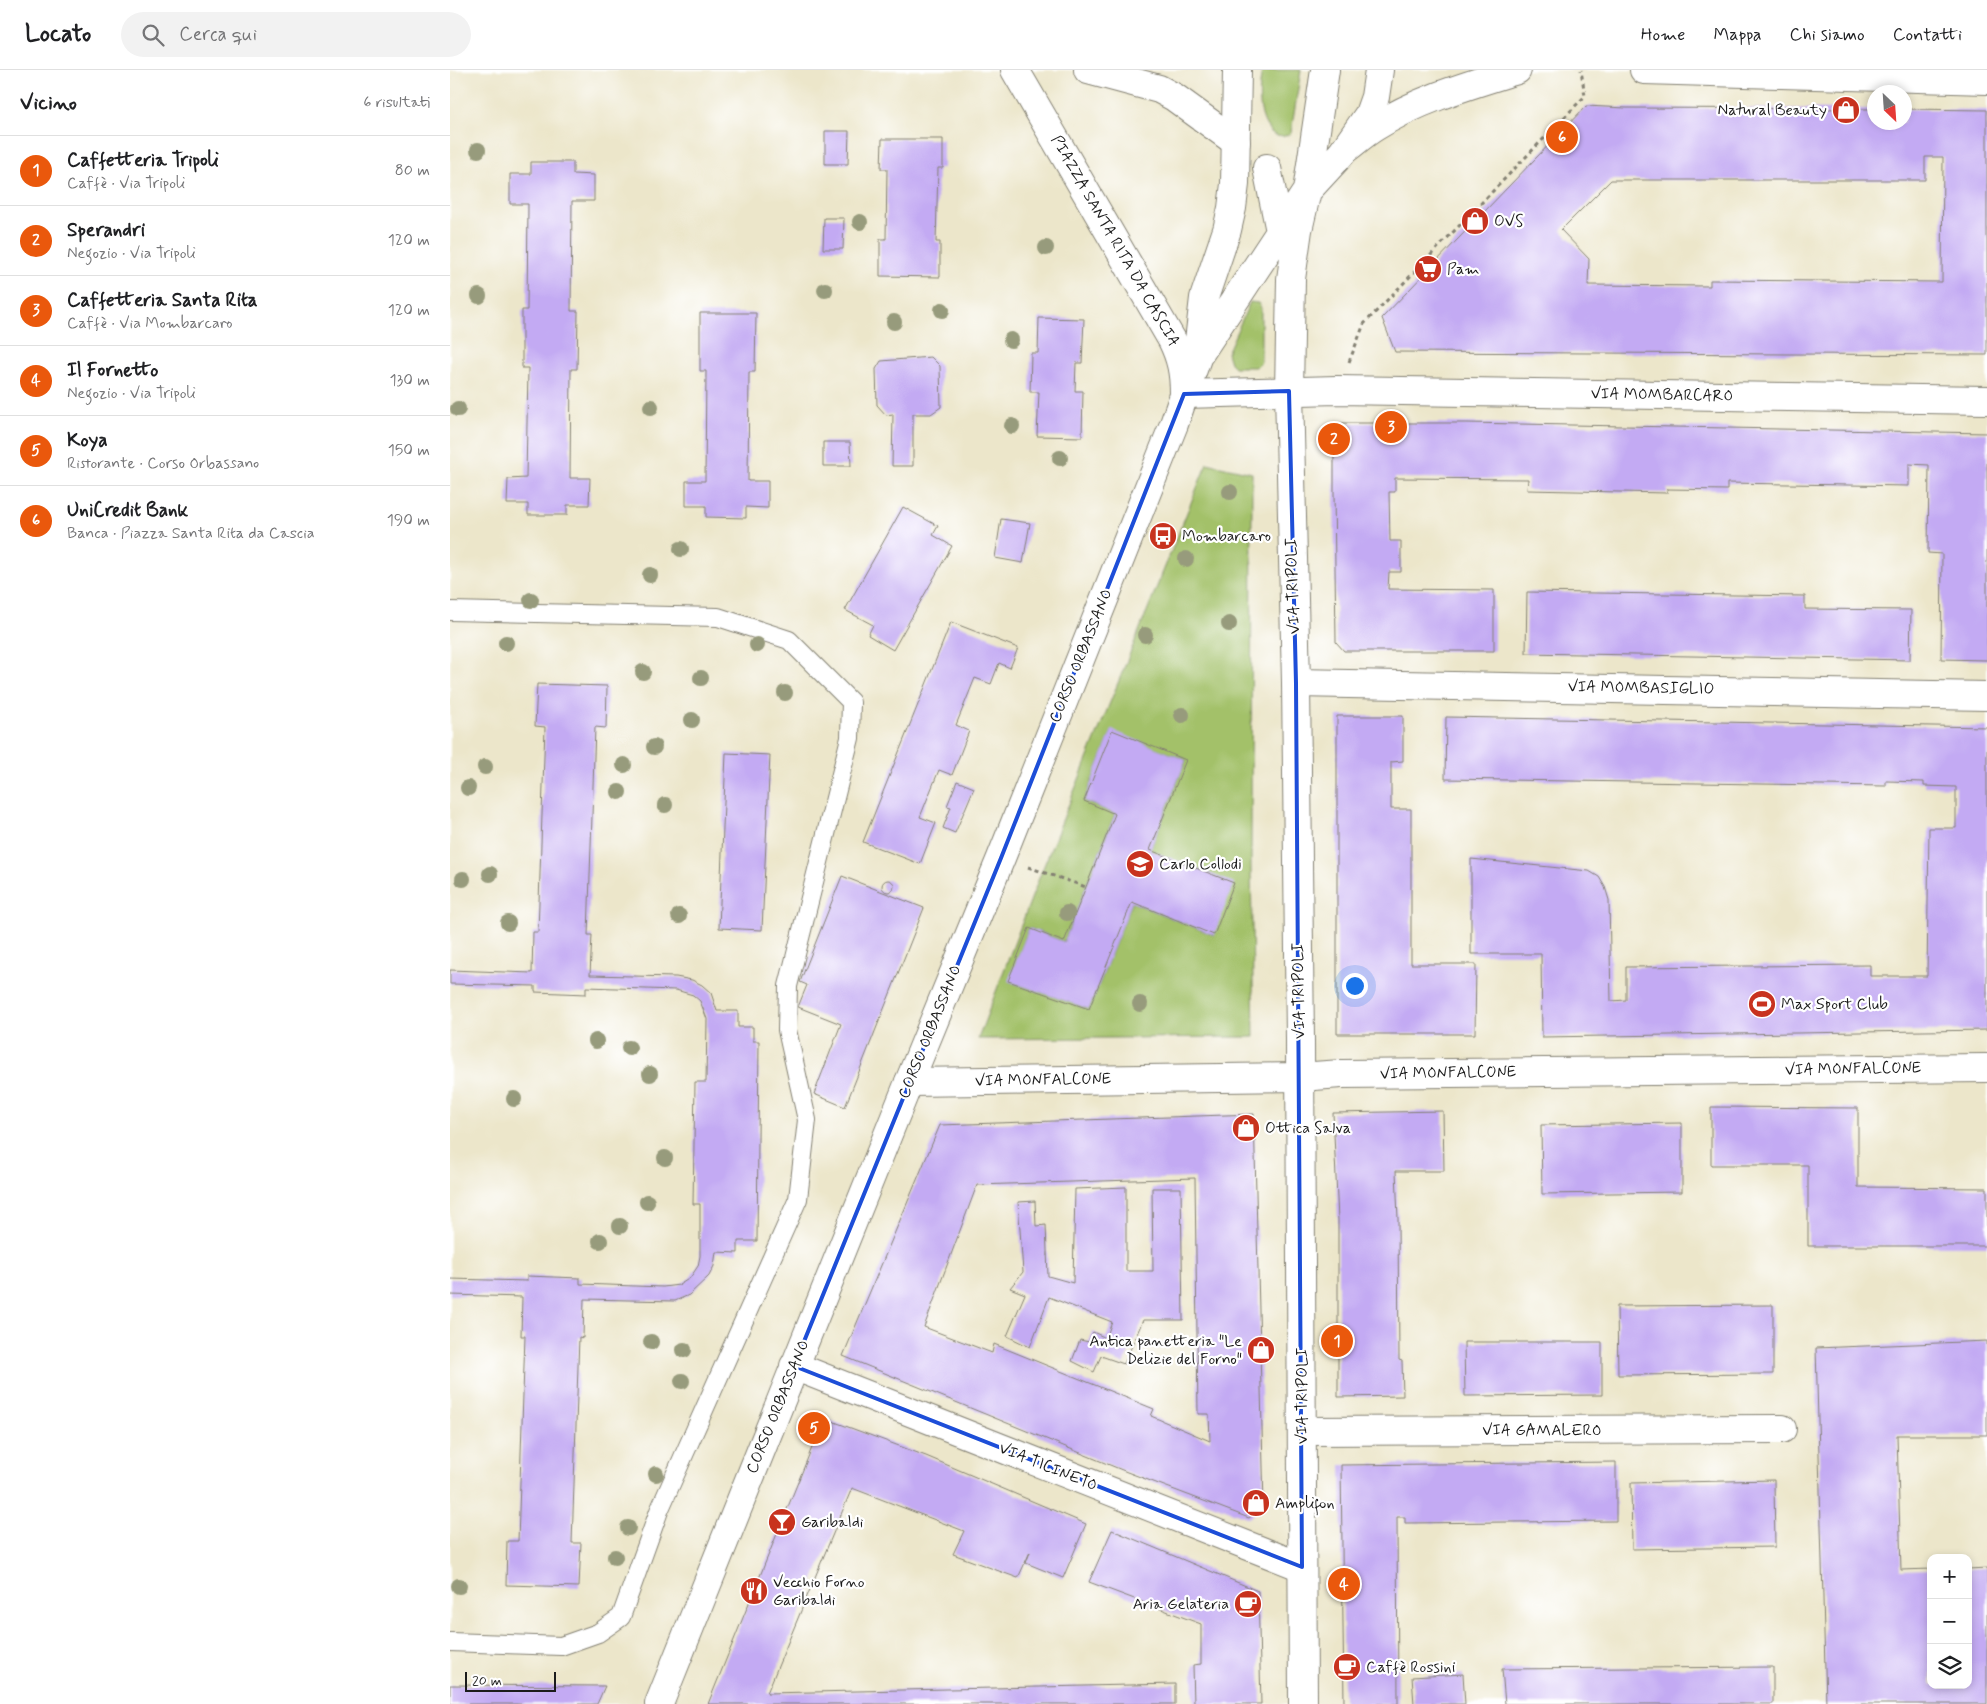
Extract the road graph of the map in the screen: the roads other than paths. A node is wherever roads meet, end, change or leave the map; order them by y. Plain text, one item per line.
1 (1015, 70) edge
2 (1088, 70) edge
3 (1237, 70) edge
4 (1325, 70) edge
5 (1379, 70) edge
6 (1517, 70) edge
7 (1644, 70) edge
8 (1987, 80) edge
9 (1236, 142) junction
10 (1342, 152) junction
11 (1267, 168) junction
12 (1307, 191) junction
13 (1280, 231) junction
14 (1291, 279) junction
15 (1197, 358) junction
16 (1288, 391) junction
17 (1184, 394) junction
18 (1987, 400) edge
19 (450, 611) edge
20 (1296, 683) junction
21 (1987, 696) edge
22 (1987, 1068) edge
23 (1300, 1077) junction
24 (909, 1082) junction
25 (794, 1366) junction
26 (1782, 1430) dead end
27 (1302, 1431) junction
28 (1302, 1567) junction
29 (450, 1642) edge
30 (659, 1704) edge
31 (1303, 1704) edge

1 - 17 street, PIAZZA SANTA RITA DA CASCIA
2 - 9 street
3 - 9 street, PIAZZA SANTA RITA DA CASCIA
4 - 12 street, PIAZZA SANTA RITA DA CASCIA
5 - 10 street, PIAZZA SANTA RITA DA CASCIA
6 - 10 street, PIAZZA SANTA RITA DA CASCIA
7 - 8 street
9 - 11 street
9 - 15 street, PIAZZA SANTA RITA DA CASCIA
10 - 12 street, PIAZZA SANTA RITA DA CASCIA
11 - 12 street
11 - 13 street
12 - 13 street, PIAZZA SANTA RITA DA CASCIA
12 - 14 street, PIAZZA SANTA RITA DA CASCIA
13 - 14 street
13 - 15 street, PIAZZA SANTA RITA DA CASCIA
14 - 16 street, VIA TRIPOLI
15 - 17 street, CORSO ORBASSANO
16 - 17 street
16 - 18 street, VIA MOMBARCARO
16 - 20 street, VIA TRIPOLI
17 - 24 street, CORSO ORBASSANO
19 - 29 lane
20 - 21 street, VIA MOMBASIGLIO
20 - 23 street, VIA TRIPOLI
22 - 23 street, VIA MONFALCONE
23 - 24 street, VIA MONFALCONE
23 - 27 street, VIA TRIPOLI
24 - 25 street, CORSO ORBASSANO
25 - 28 street, VIA TICINETO
25 - 30 street, CORSO ORBASSANO
26 - 27 street, VIA GAMALERO
27 - 28 street, VIA TRIPOLI
28 - 31 street, VIA TRIPOLI

